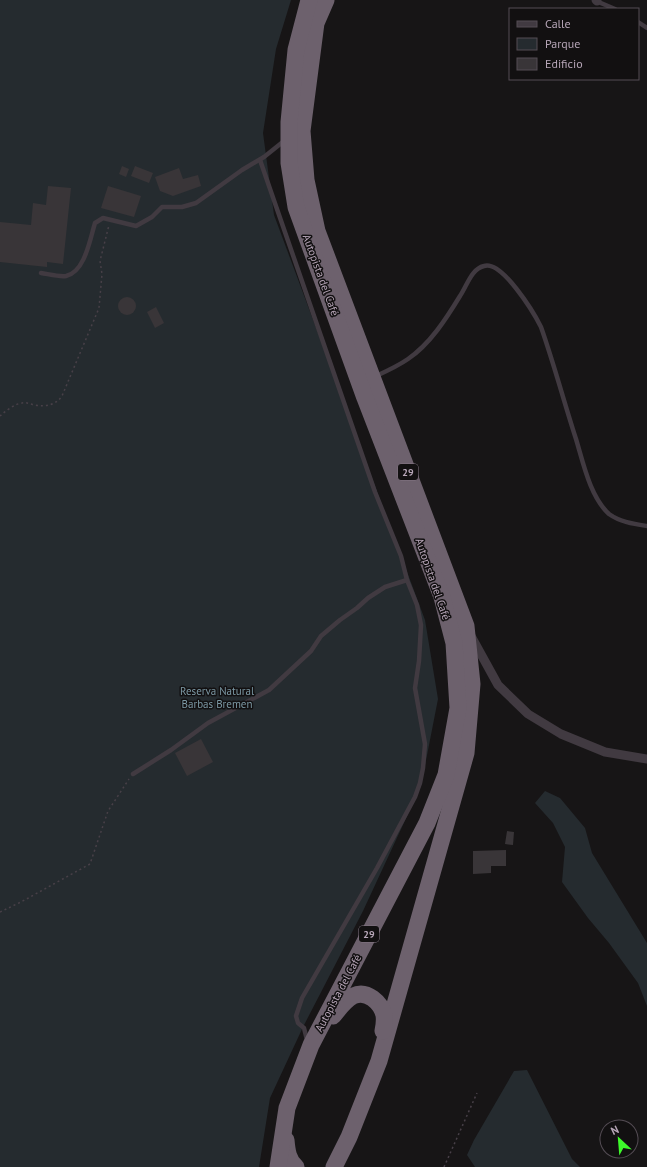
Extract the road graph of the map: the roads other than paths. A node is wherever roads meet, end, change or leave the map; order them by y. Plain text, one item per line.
1 (310, 0) edge
2 (326, 0) edge
3 (595, 0) edge
4 (613, 8) edge
5 (289, 137) junction
6 (260, 160) junction
7 (41, 273) dead end
8 (373, 378) junction
9 (647, 526) edge
10 (407, 580) junction
11 (466, 626) junction
12 (647, 759) edge
13 (133, 774) road end
14 (309, 1050) junction
15 (380, 1061) junction
16 (287, 1108) junction
17 (349, 1136) junction
18 (278, 1167) edge
19 (296, 1167) edge
20 (321, 1167) edge
21 (334, 1167) edge

1 - 5 highway, Autopista del Café / 29
2 - 8 highway, Autopista del Café / 29
3 - 4 lane
5 - 6 lane
5 - 14 highway, Autopista del Café / 29
6 - 7 lane
6 - 10 lane
8 - 9 lane
8 - 11 highway, Autopista del Café / 29
10 - 13 lane
10 - 14 lane
11 - 12 street
11 - 15 highway, Autopista del Café / 29
14 - 15 highway
14 - 16 highway, Autopista del Café / 29
15 - 17 highway, Autopista del Café / 29
16 - 18 highway, Autopista del Café / 29
16 - 19 highway
17 - 20 highway
17 - 21 highway, Autopista del Café / 29

